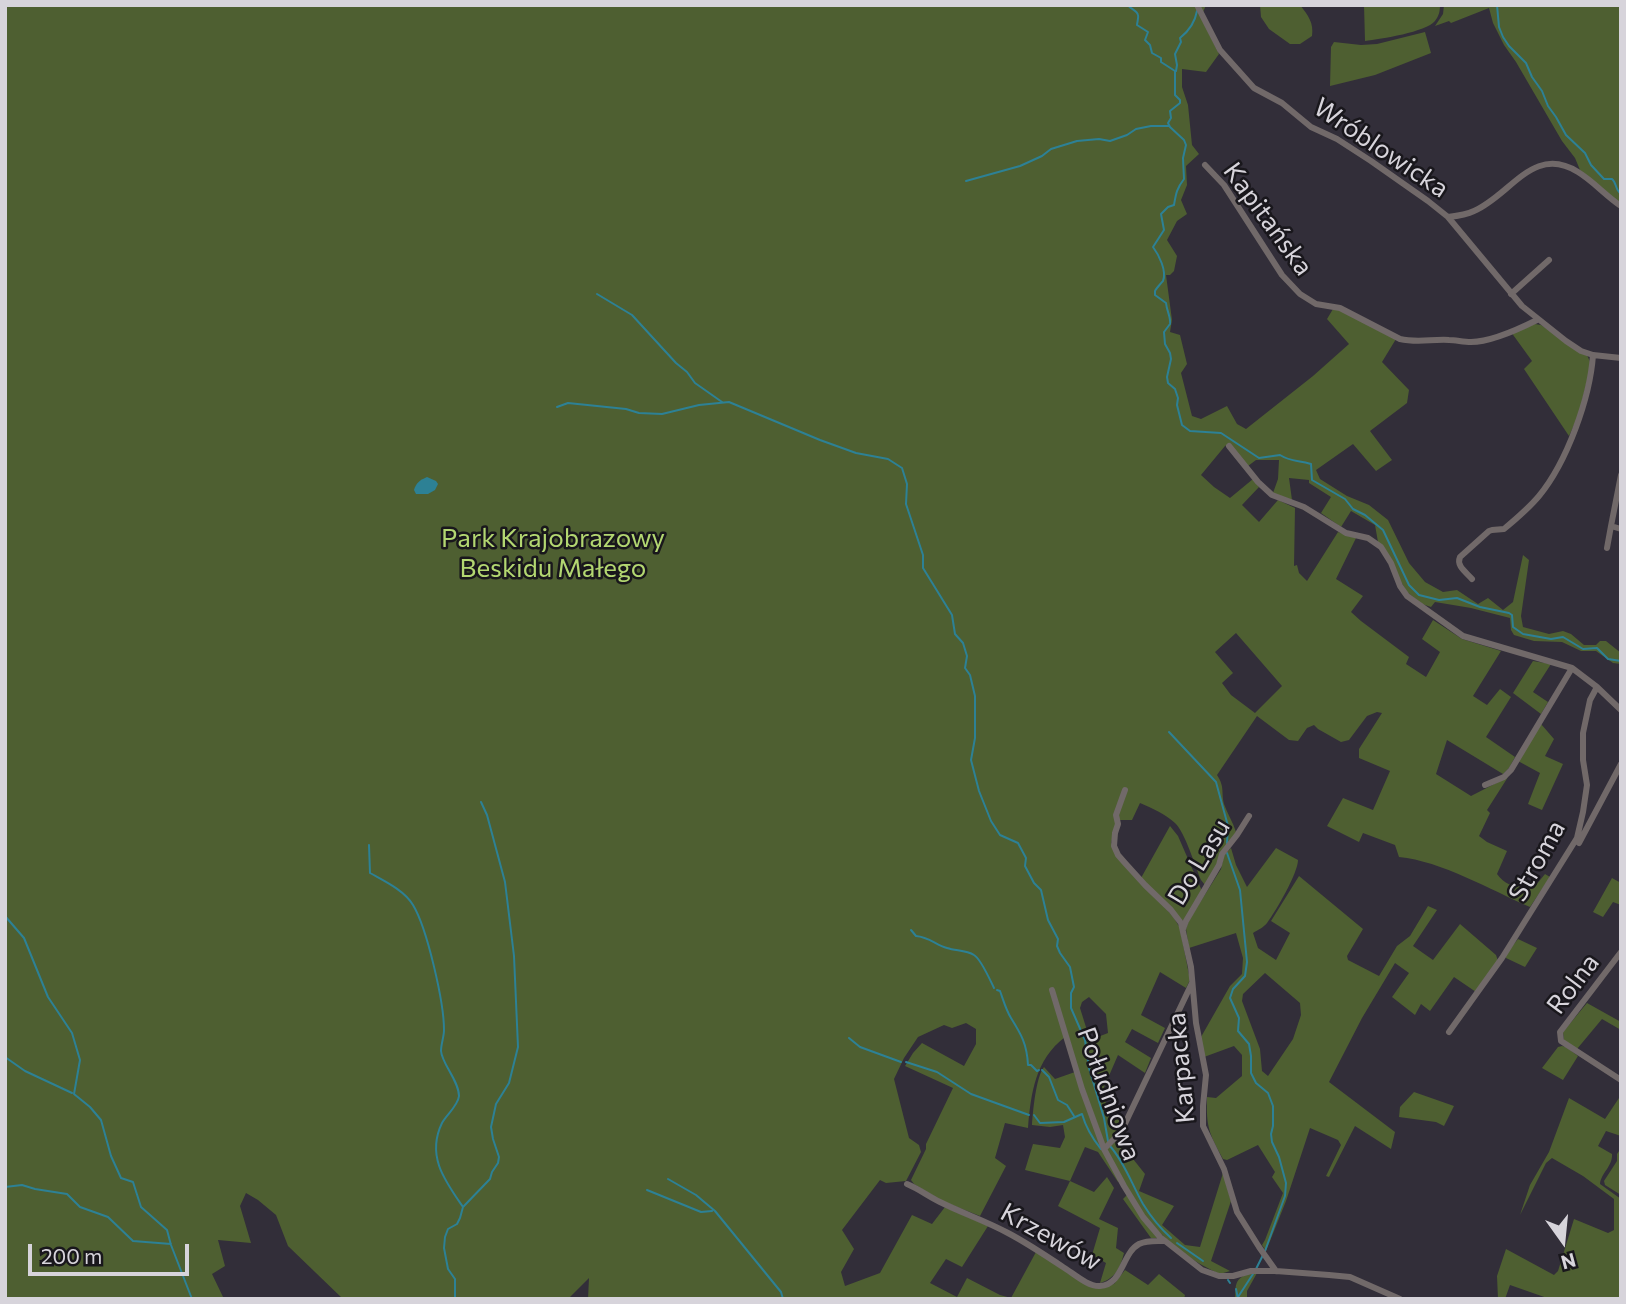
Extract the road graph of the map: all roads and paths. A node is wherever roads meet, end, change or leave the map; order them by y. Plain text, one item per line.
1 (1197, 5) edge
2 (1205, 165) dead end
3 (1621, 206) edge
4 (1448, 217) junction
5 (1549, 260) dead end
6 (1511, 294) junction
7 (1537, 320) junction
8 (1593, 355) junction
9 (1621, 358) edge
10 (1229, 446) dead end
11 (1621, 475) edge
12 (1611, 526) junction
13 (1621, 529) edge
14 (1607, 548) dead end
15 (1472, 579) dead end
16 (1572, 668) junction
17 (1597, 687) junction
18 (1621, 710) edge
19 (1621, 764) edge
20 (1485, 785) dead end
21 (1125, 790) dead end
22 (1250, 816) dead end
23 (1556, 879) dead end
24 (1183, 929) junction
25 (1621, 952) edge
26 (1193, 981) junction
27 (1052, 990) dead end
28 (1449, 1032) dead end
29 (1621, 1080) edge
30 (1104, 1149) junction
31 (907, 1184) dead end
32 (1165, 1241) junction
33 (1276, 1271) junction
34 (1400, 1299) edge

1 - 4 street, Wróblowicka
2 - 7 street, Kapitańska
3 - 4 street
4 - 6 street, Wróblowicka
5 - 6 street
6 - 7 street, Wróblowicka
7 - 8 street, Wróblowicka
8 - 9 street, Wróblowicka
8 - 15 street
10 - 16 street
11 - 12 street
12 - 13 street
12 - 14 street
16 - 17 street
16 - 20 street
17 - 18 street
17 - 28 street, Stroma
19 - 23 street
21 - 24 street
22 - 24 street, Do Lasu
24 - 26 street, Karpacka
25 - 29 street, Rolna
26 - 30 street
26 - 33 street, Karpacka
27 - 30 street, Południowa
30 - 32 street, Południowa
31 - 32 street, Krzewów
32 - 33 street, Południowa
33 - 34 street, Południowa

